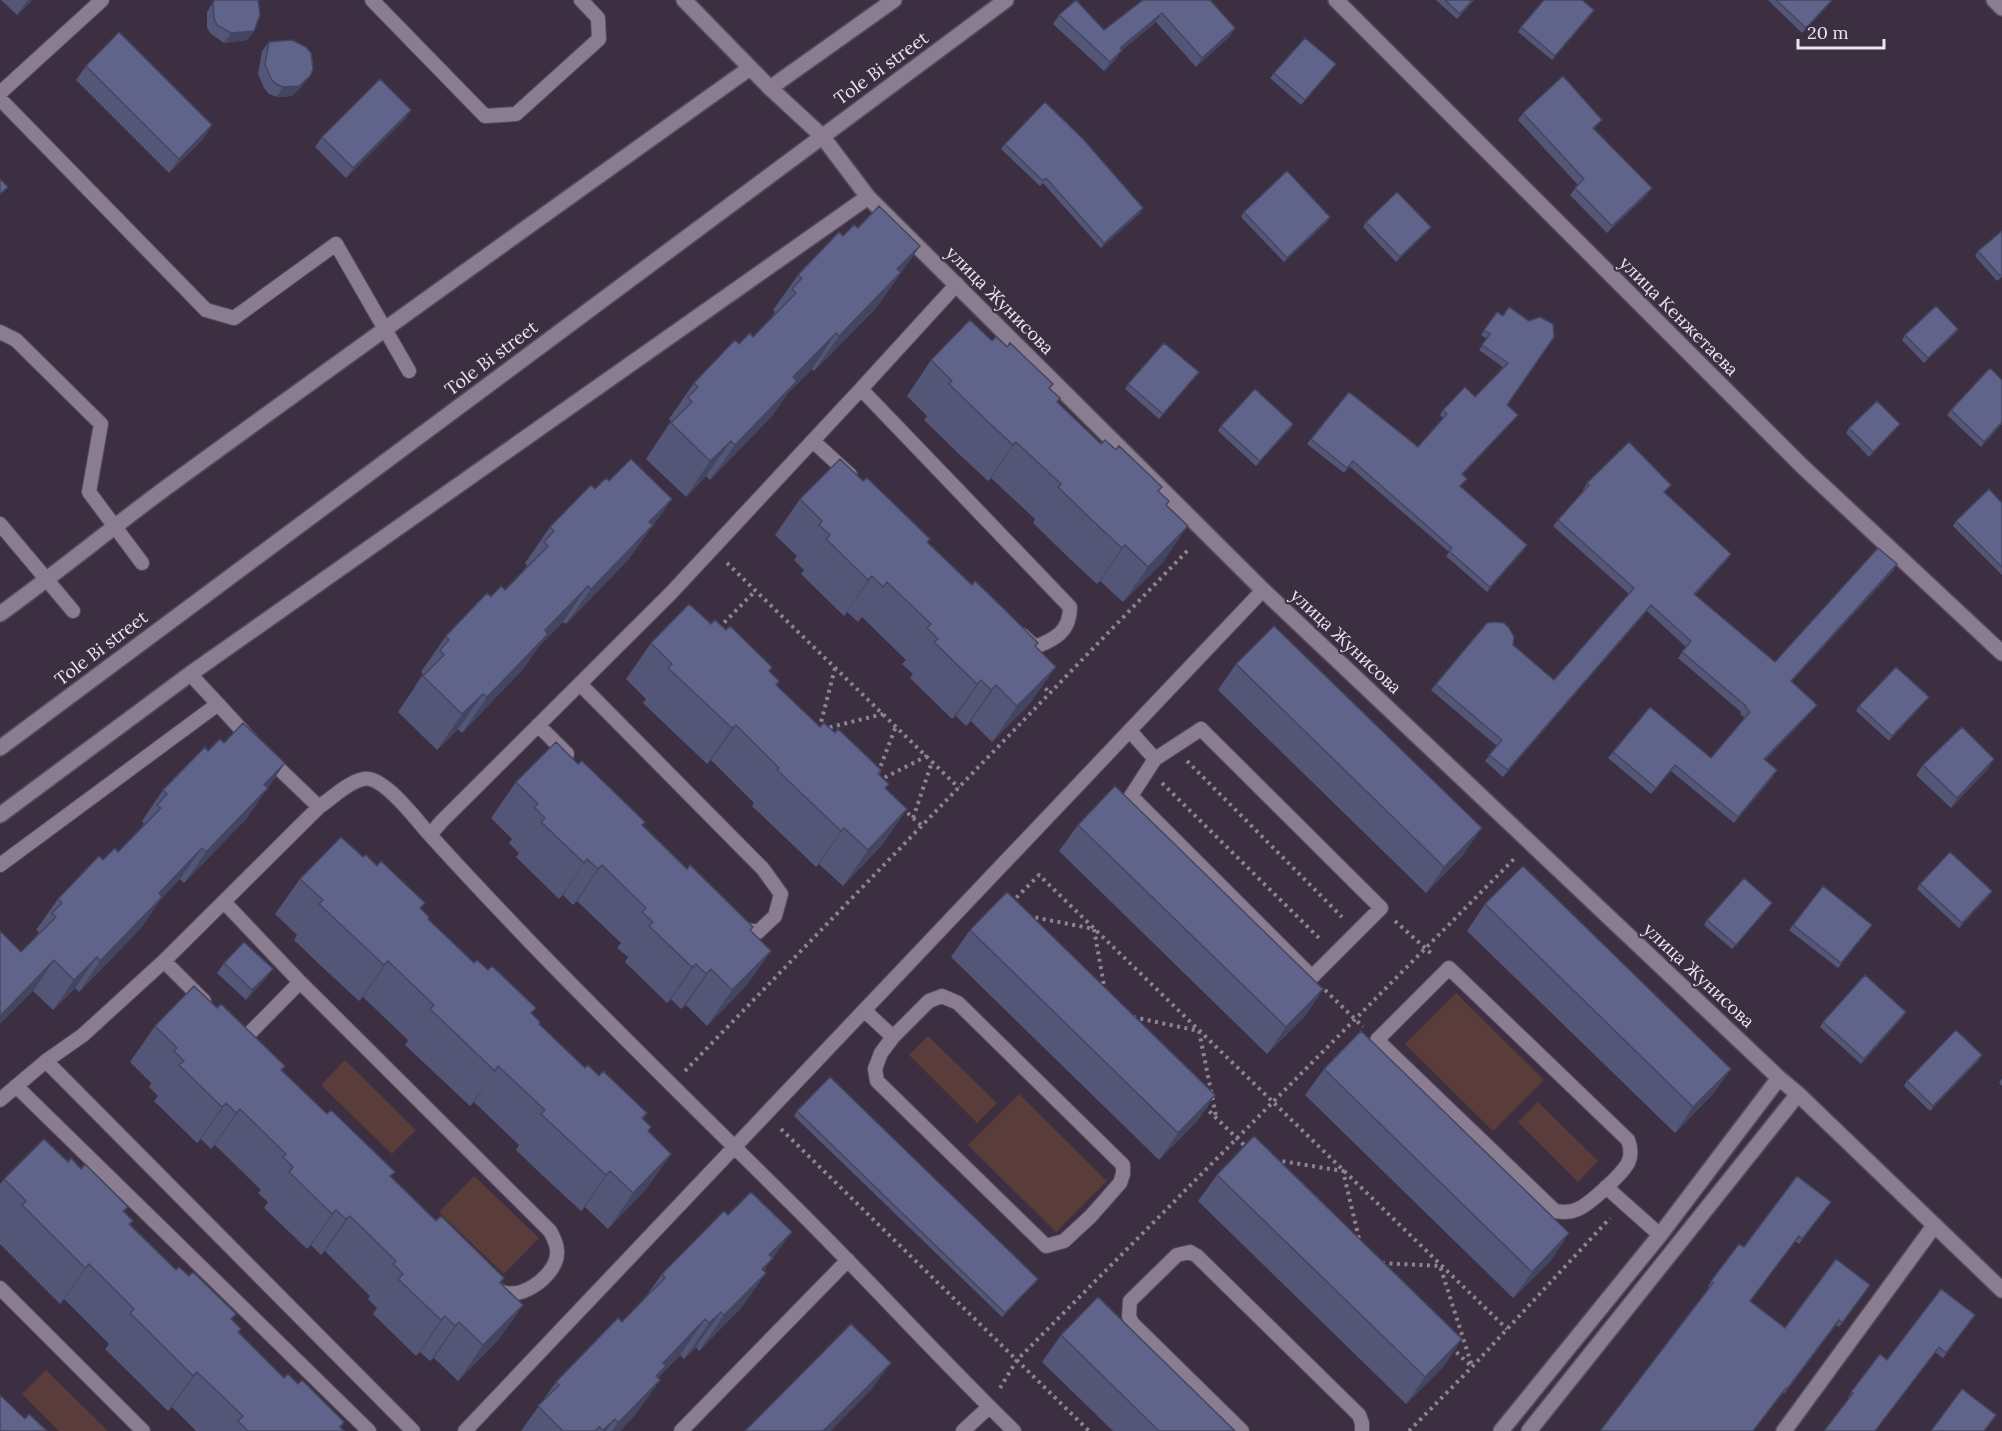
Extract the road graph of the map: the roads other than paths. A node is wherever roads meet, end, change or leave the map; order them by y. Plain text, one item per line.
1 (102, 0) edge
2 (372, 0) edge
3 (581, 0) edge
4 (684, 0) edge
5 (894, 0) edge
6 (1006, 0) edge
7 (1336, 0) edge
8 (1994, 0) edge
9 (2002, 9) edge
10 (750, 68) junction
11 (770, 88) junction
12 (0, 93) edge
13 (0, 99) edge
14 (822, 136) junction
15 (868, 197) junction
16 (957, 284) junction
17 (384, 328) junction
18 (0, 332) edge
19 (409, 371) dead end
20 (861, 389) junction
21 (813, 441) junction
22 (864, 489) edge
23 (0, 524) edge
24 (115, 525) junction
25 (142, 563) dead end
26 (47, 580) junction
27 (1263, 590) junction
28 (73, 611) dead end
29 (0, 614) edge
30 (1009, 623) edge
31 (2002, 653) edge
32 (190, 674) junction
33 (580, 684) junction
34 (218, 704) junction
35 (538, 725) junction
36 (1130, 731) junction
37 (0, 748) edge
38 (1152, 764) junction
39 (580, 768) edge
40 (319, 807) junction
41 (0, 815) edge
42 (430, 835) junction
43 (0, 866) edge
44 (224, 902) junction
45 (723, 912) edge
46 (164, 962) junction
47 (300, 982) junction
48 (211, 1008) edge
49 (865, 1011) junction
50 (893, 1037) junction
51 (242, 1040) edge
52 (46, 1061) junction
53 (1779, 1078) junction
54 (16, 1086) junction
55 (1798, 1094) junction
56 (0, 1100) edge
57 (734, 1148) junction
58 (1606, 1187) junction
59 (1934, 1226) junction
60 (1660, 1235) junction
61 (848, 1260) junction
62 (481, 1275) edge
63 (0, 1288) edge
64 (2002, 1290) edge
65 (989, 1407) junction
66 (143, 1431) edge
67 (369, 1431) edge
68 (412, 1431) edge
69 (465, 1431) edge
70 (681, 1431) edge
71 (963, 1431) edge
72 (1014, 1431) edge
73 (1242, 1431) edge
74 (1362, 1431) edge
75 (1501, 1431) edge
76 (1529, 1431) edge
77 (1784, 1431) edge

1 - 12 lane
2 - 3 lane
4 - 10 street, улица Жунисова
5 - 11 street
6 - 14 street, Tole Bi street
7 - 31 street, улица Кенжетаева
8 - 9 street
10 - 11 street, улица Жунисова
10 - 17 street
11 - 14 street, улица Жунисова
13 - 17 lane
14 - 15 street, улица Жунисова
14 - 37 street, Tole Bi street
15 - 16 street, улица Жунисова
15 - 32 street
16 - 20 lane
16 - 27 street, улица Жунисова
17 - 19 lane
17 - 24 street
18 - 24 lane
20 - 21 lane
20 - 30 lane
21 - 22 lane
21 - 33 lane
23 - 26 lane
24 - 25 lane
24 - 26 street
26 - 28 lane
26 - 29 street
27 - 36 lane
27 - 53 street, улица Жунисова
32 - 34 lane
32 - 41 street
33 - 35 lane
33 - 45 lane
34 - 40 lane
34 - 43 lane
35 - 39 lane
35 - 42 lane
36 - 38 lane
36 - 49 lane
38 - 38 lane
40 - 42 lane
40 - 44 lane
42 - 57 lane
44 - 46 lane
44 - 47 lane
46 - 48 lane
46 - 52 lane
47 - 51 lane
47 - 62 lane
49 - 50 lane
49 - 57 lane
50 - 50 lane
52 - 54 lane
52 - 68 lane
53 - 55 street, улица Жунисова
53 - 60 street
54 - 56 lane
54 - 67 lane
55 - 59 street, улица Жунисова
55 - 76 street
57 - 61 lane
57 - 69 lane
58 - 58 lane
58 - 60 lane
59 - 64 street, улица Жунисова
59 - 77 street
60 - 75 street
61 - 65 lane
61 - 70 lane
63 - 66 lane
65 - 71 lane
65 - 72 lane
73 - 74 lane

